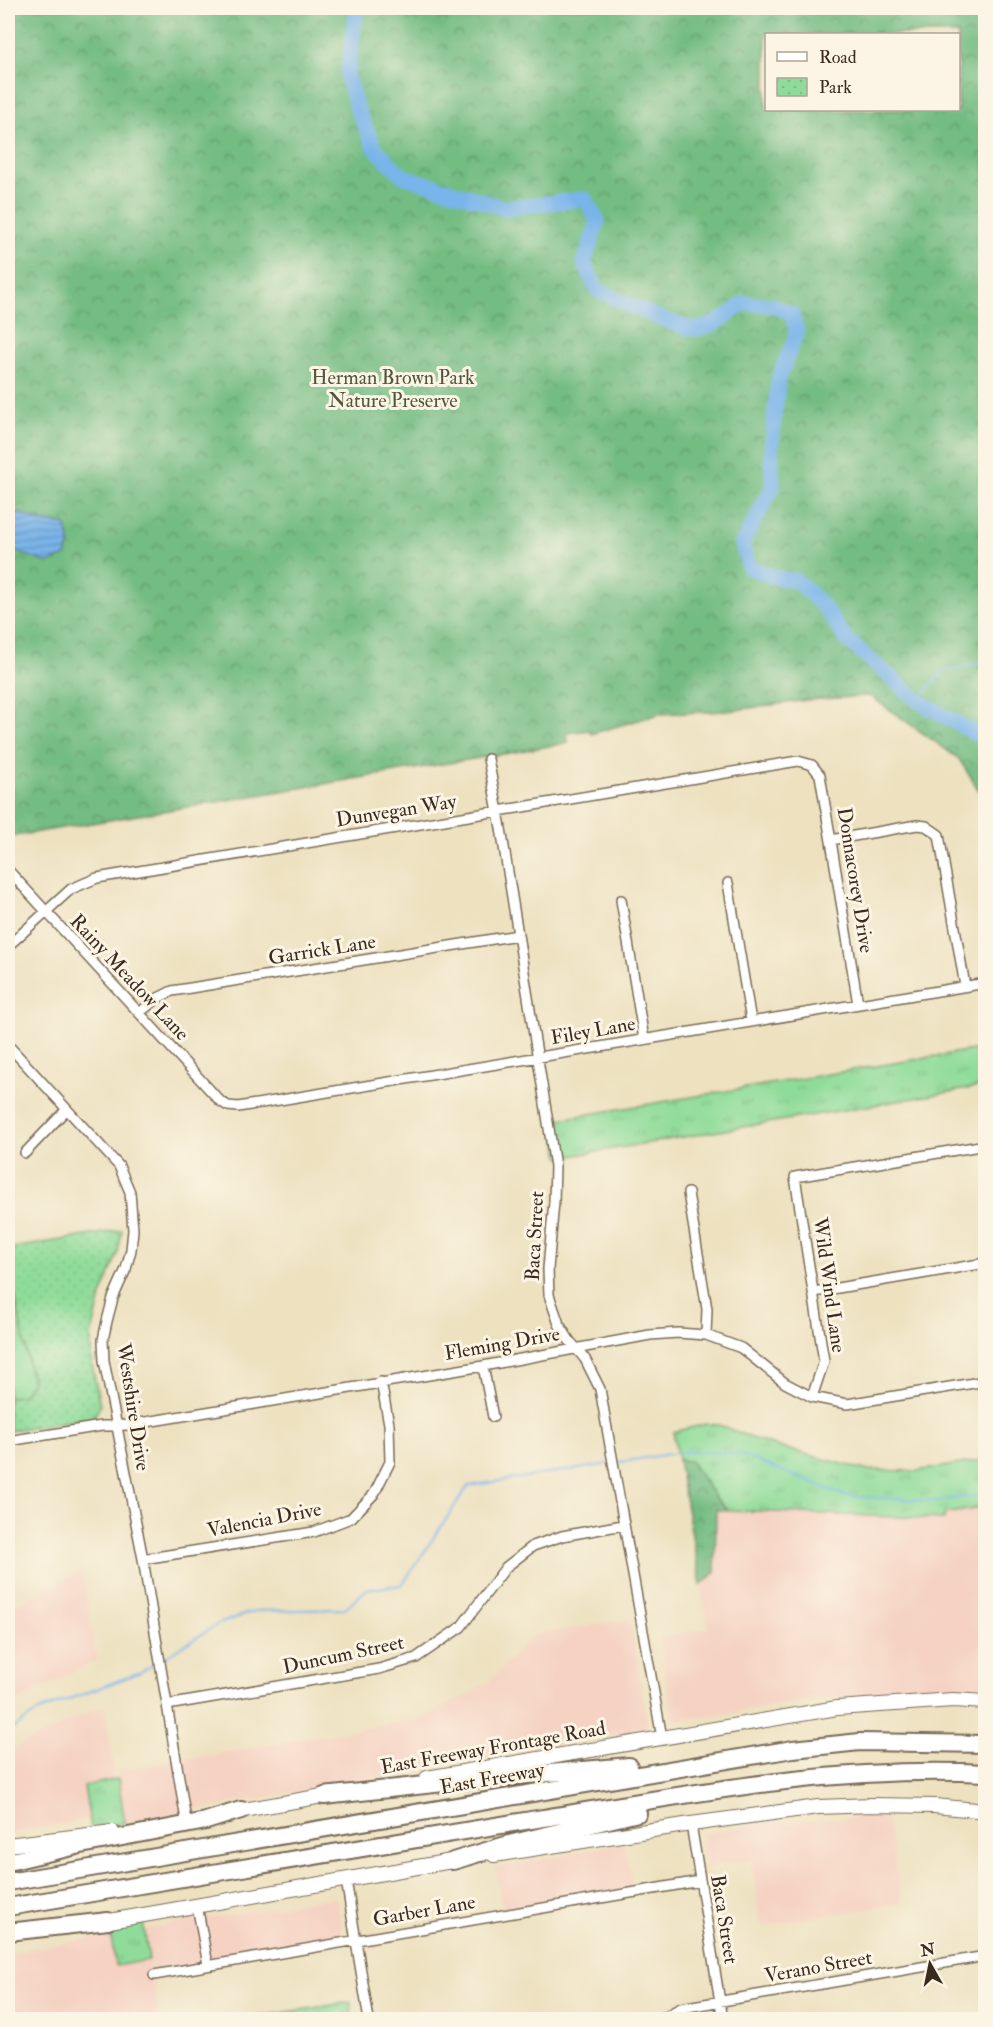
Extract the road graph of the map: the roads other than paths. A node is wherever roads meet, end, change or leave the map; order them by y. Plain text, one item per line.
1 (488, 759) dead end
2 (812, 765) joint
3 (498, 811) junction
4 (831, 840) junction
5 (8, 870) edge
6 (728, 882) dead end
7 (621, 900) dead end
8 (45, 912) junction
9 (518, 934) junction
10 (8, 946) edge
11 (986, 983) edge
12 (965, 986) junction
13 (858, 1004) junction
14 (139, 1013) junction
15 (751, 1021) junction
16 (644, 1039) junction
17 (8, 1045) edge
18 (537, 1057) junction
19 (228, 1106) joint
20 (67, 1109) junction
21 (986, 1145) edge
22 (25, 1153) dead end
23 (688, 1193) dead end
24 (986, 1263) edge
25 (814, 1292) junction
26 (706, 1335) junction
27 (577, 1348) junction
28 (483, 1366) junction
29 (986, 1381) edge
30 (381, 1382) junction
31 (812, 1397) junction
32 (493, 1417) dead end
33 (116, 1425) junction
34 (8, 1441) edge
35 (623, 1525) junction
36 (143, 1559) junction
37 (986, 1702) edge
38 (167, 1705) junction
39 (662, 1738) junction
40 (986, 1744) edge
41 (746, 1756) junction
42 (986, 1773) edge
43 (741, 1787) junction
44 (324, 1796) junction
45 (242, 1810) junction
46 (986, 1811) edge
47 (186, 1820) junction
48 (691, 1824) junction
49 (8, 1845) edge
50 (453, 1861) junction
51 (8, 1862) edge
52 (346, 1880) junction
53 (700, 1881) junction
54 (8, 1882) edge
55 (196, 1905) junction
56 (8, 1907) edge
57 (108, 1921) junction
58 (8, 1932) edge
59 (356, 1940) junction
60 (8, 1941) edge
61 (986, 1956) edge
62 (208, 1965) junction
63 (154, 1975) dead end
64 (720, 2001) junction
65 (369, 2019) edge
66 (658, 2019) edge
67 (723, 2019) edge

1 - 3 street, Baca Street
2 - 3 street, Dunvegan Way
2 - 4 street, Donnacorey Drive
3 - 8 street, Dunvegan Way
3 - 9 street, Baca Street
4 - 12 street
4 - 13 street, Donnacorey Drive
5 - 8 street, Rainy Meadow Lane
6 - 15 street
7 - 16 street
8 - 10 street, Dunvegan Way
8 - 14 street, Rainy Meadow Lane
9 - 14 street, Garrick Lane
9 - 18 street, Baca Street
11 - 12 street, Filey Lane
12 - 13 street, Filey Lane
13 - 15 street, Filey Lane
14 - 19 street, Rainy Meadow Lane
15 - 16 street, Filey Lane
16 - 18 street, Filey Lane
17 - 20 street, Westshire Drive
18 - 19 street, Filey Lane
18 - 27 street, Baca Street
20 - 22 street
20 - 33 street, Westshire Drive
21 - 25 street, Wild Wind Lane
23 - 26 street
24 - 25 street
25 - 31 street, Wild Wind Lane
26 - 27 street, Fleming Drive
26 - 31 street, Fleming Drive
27 - 28 street, Fleming Drive
27 - 35 street, Baca Street
28 - 30 street, Fleming Drive
28 - 32 street
29 - 31 street, Fleming Drive
30 - 33 street, Fleming Drive
30 - 36 street, Valencia Drive
33 - 34 street, Fleming Drive
33 - 36 street, Westshire Drive
35 - 38 street, Duncum Street
35 - 39 street, Baca Street
36 - 38 street, Westshire Drive
37 - 39 main road, East Freeway Frontage Road
38 - 47 street, Westshire Drive
39 - 44 main road, East Freeway Frontage Road
40 - 41 highway, East Freeway
41 - 44 highway
41 - 54 highway, East Freeway
42 - 43 highway
43 - 50 highway
43 - 56 highway
44 - 45 main road, East Freeway Frontage Road
45 - 47 main road, East Freeway Frontage Road
45 - 51 highway
46 - 48 main road
47 - 49 main road, East Freeway Frontage Road
48 - 50 main road
48 - 53 street, Baca Street
50 - 52 main road
52 - 55 main road
52 - 59 street
53 - 59 street, Garber Lane
53 - 64 street, Baca Street
55 - 57 main road
55 - 62 street
57 - 58 highway
57 - 60 main road
59 - 62 street, Garber Lane
59 - 65 street
61 - 64 street, Verano Street
62 - 63 street, Garber Lane
64 - 66 street, Verano Street
64 - 67 street, Baca Street

